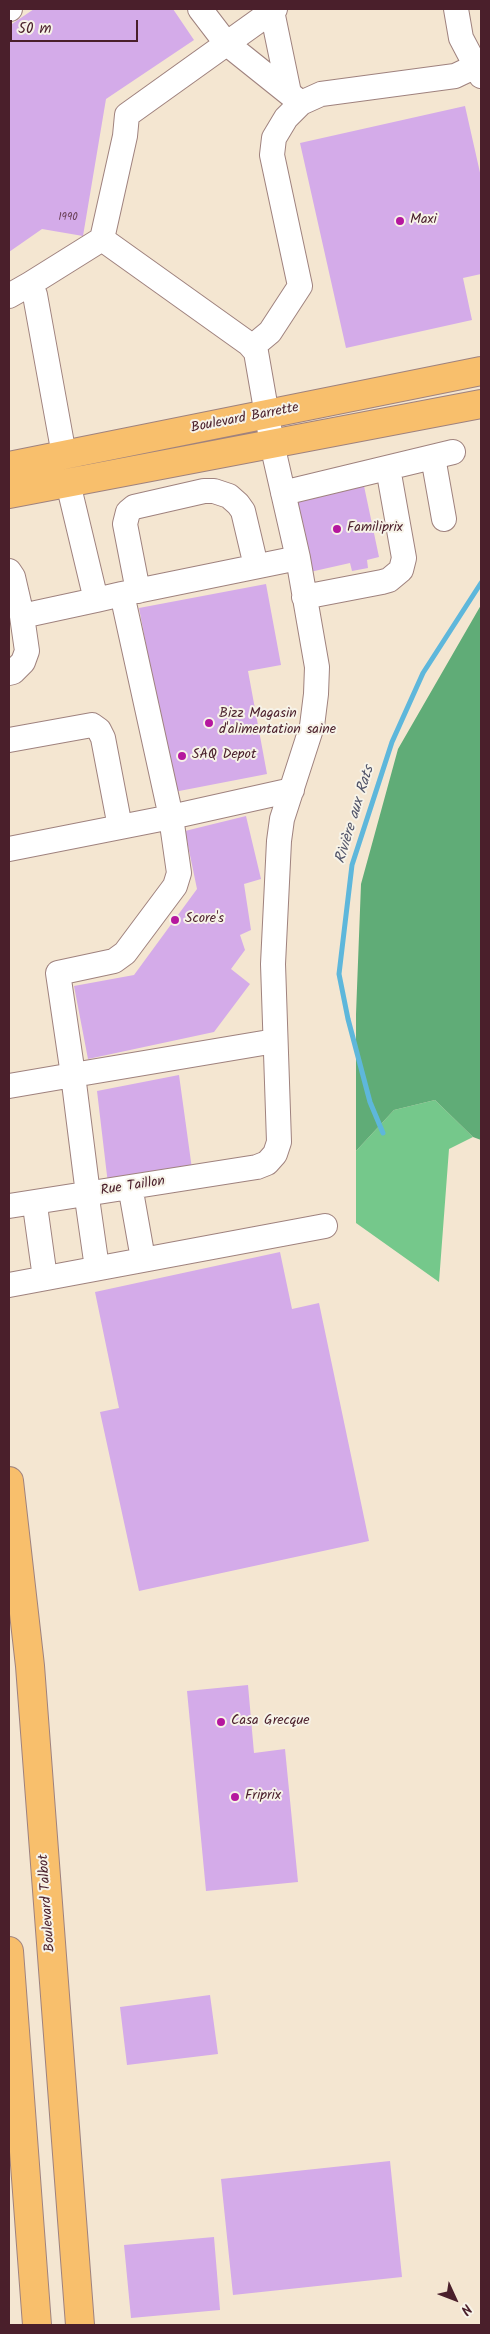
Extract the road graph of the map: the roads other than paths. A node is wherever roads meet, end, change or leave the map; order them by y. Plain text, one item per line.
1 (200, 9) edge
2 (456, 9) edge
3 (273, 10) edge
4 (226, 43) junction
5 (479, 71) edge
6 (295, 98) junction
7 (102, 239) junction
8 (30, 284) junction
9 (9, 296) edge
10 (252, 347) junction
11 (481, 371) edge
12 (481, 404) edge
13 (266, 414) junction
14 (272, 444) junction
15 (64, 455) junction
16 (9, 466) edge
17 (388, 468) junction
18 (68, 483) junction
19 (283, 493) junction
20 (9, 494) edge
21 (444, 520) dead end
22 (298, 558) junction
23 (256, 566) junction
24 (9, 571) edge
25 (130, 593) junction
26 (304, 597) junction
27 (96, 600) junction
28 (22, 616) junction
29 (9, 673) edge
30 (9, 740) edge
31 (292, 790) junction
32 (171, 817) junction
33 (120, 827) junction
34 (9, 849) edge
35 (275, 1041) junction
36 (73, 1074) junction
37 (9, 1086) edge
38 (132, 1197) dead end
39 (88, 1199) junction
40 (9, 1206) edge
41 (36, 1213) dead end
42 (326, 1226) dead end
43 (143, 1260) junction
44 (97, 1268) junction
45 (45, 1278) junction
46 (9, 1285) edge
47 (9, 1481) edge
48 (9, 1952) edge
49 (18, 2181) edge
50 (37, 2325) edge
51 (80, 2325) edge

1 - 4 street
2 - 5 street
3 - 4 street
3 - 6 street
4 - 6 street
4 - 7 street
5 - 6 street
6 - 10 street
7 - 8 street
7 - 10 street
8 - 9 street
8 - 15 street
10 - 13 street
11 - 13 main road, Boulevard Barrette
12 - 14 main road
13 - 14 street
13 - 15 main road, Boulevard Barrette
14 - 18 main road
14 - 19 street
15 - 16 main road, Boulevard Barrette
17 - 19 street
17 - 21 street
17 - 26 street
18 - 20 main road
18 - 27 street
19 - 22 street
22 - 23 street
22 - 26 street
23 - 25 street
23 - 25 street
24 - 28 street
25 - 27 street
25 - 32 street
26 - 31 street
27 - 28 street
28 - 29 street
30 - 33 street
31 - 32 street
31 - 35 street
32 - 33 street
32 - 36 street
33 - 34 street
35 - 36 street
35 - 39 street, Rue Taillon
36 - 37 street
36 - 39 street
38 - 43 street
39 - 40 street, Rue Taillon
39 - 44 street
41 - 45 street
42 - 43 street
43 - 44 street
44 - 45 street
45 - 46 street
47 - 51 main road, Boulevard Talbot
48 - 49 main road
49 - 50 main road

